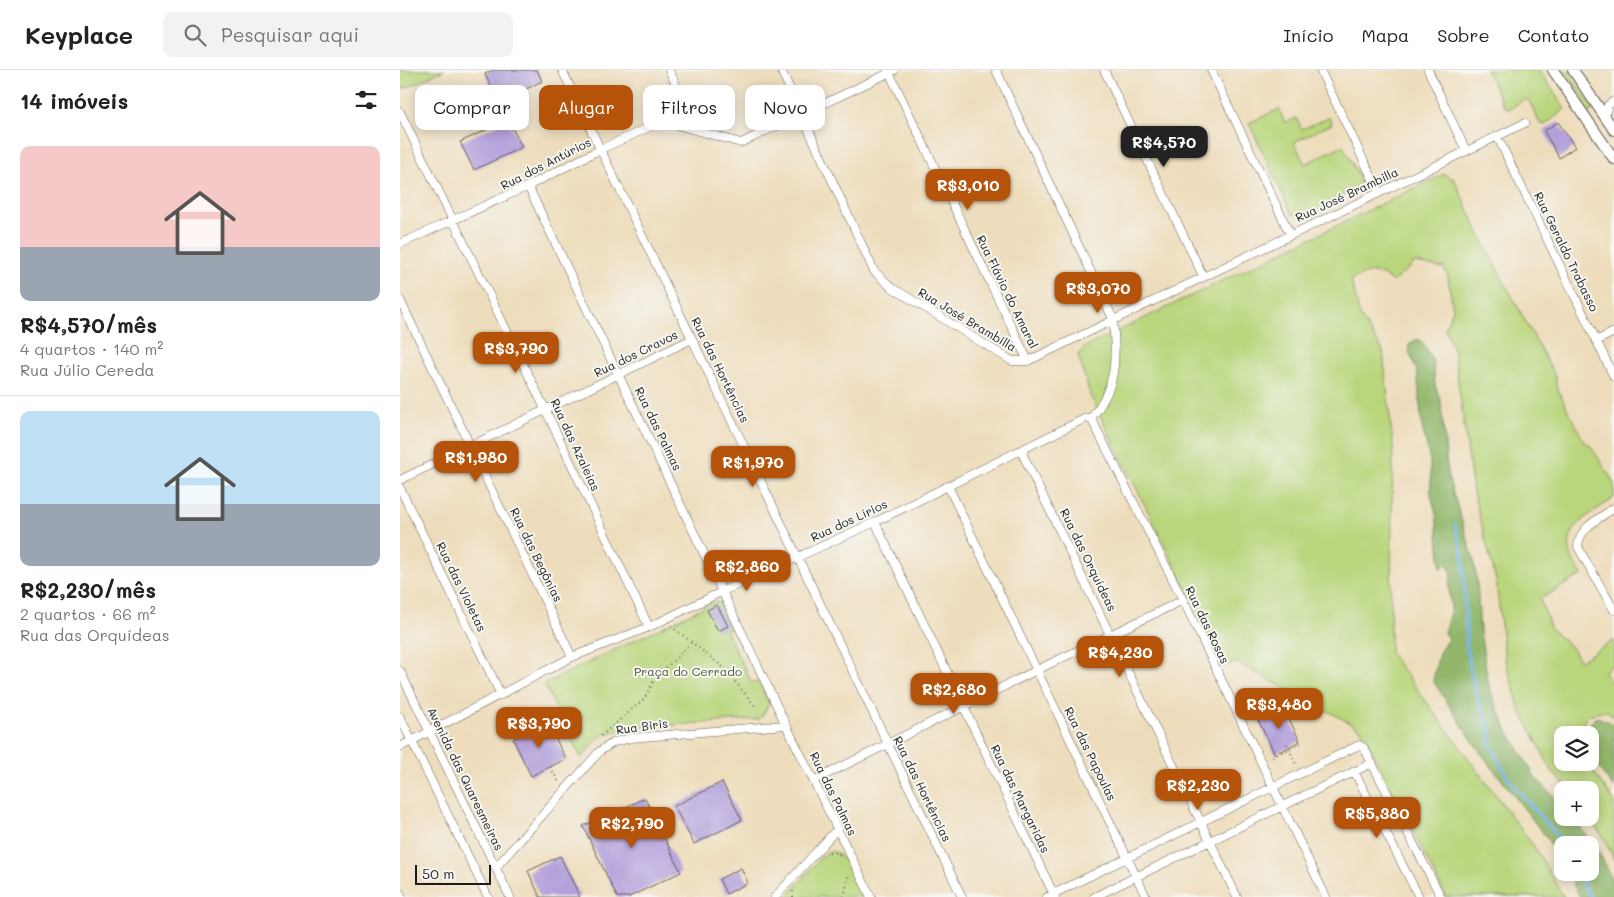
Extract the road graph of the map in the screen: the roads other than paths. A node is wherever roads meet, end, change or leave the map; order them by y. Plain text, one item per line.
1 (562, 70) edge
2 (669, 70) edge
3 (781, 70) edge
4 (996, 70) edge
5 (1104, 70) edge
6 (1211, 70) edge
7 (1320, 70) edge
8 (1428, 70) edge
9 (1553, 70) edge
10 (1573, 70) edge
11 (891, 71) edge
12 (788, 85) edge
13 (1614, 101) edge
14 (825, 103) edge
15 (400, 112) edge
16 (1605, 116) junction
17 (1525, 123) dead end
18 (1592, 126) junction
19 (769, 130) edge
20 (809, 130) edge
21 (1614, 130) edge
22 (698, 131) junction
23 (1497, 136) junction
24 (601, 149) junction
25 (1466, 151) junction
26 (1614, 159) edge
27 (528, 186) junction
28 (1379, 192) junction
29 (453, 221) junction
30 (1290, 234) junction
31 (400, 244) edge
32 (1203, 276) junction
33 (400, 300) edge
34 (1113, 319) junction
35 (1614, 332) edge
36 (692, 339) junction
37 (1596, 341) junction
38 (1028, 361) junction
39 (619, 373) junction
40 (1614, 377) edge
41 (546, 410) junction
42 (1091, 418) junction
43 (472, 447) junction
44 (1021, 451) junction
45 (400, 480) edge
46 (948, 486) junction
47 (400, 488) edge
48 (1614, 508) edge
49 (875, 522) junction
50 (799, 556) junction
51 (723, 591) junction
52 (1183, 600) junction
53 (1614, 610) edge
54 (649, 628) junction
55 (1112, 635) junction
56 (572, 657) junction
57 (1037, 670) junction
58 (400, 671) edge
59 (501, 695) junction
60 (963, 707) junction
61 (400, 717) edge
62 (786, 725) junction
63 (431, 733) junction
64 (412, 742) junction
65 (888, 745) junction
66 (400, 748) edge
67 (1372, 763) junction
68 (1354, 771) junction
69 (815, 780) junction
70 (1273, 788) junction
71 (1282, 805) junction
72 (1201, 822) junction
73 (838, 828) junction
74 (1209, 841) junction
75 (1127, 858) junction
76 (496, 867) junction
77 (1136, 876) junction
78 (400, 894) edge
79 (1052, 896) edge
80 (402, 897) edge
81 (488, 897) edge
82 (510, 897) edge
83 (776, 897) edge
84 (871, 897) edge
85 (962, 897) edge
86 (1094, 897) edge
87 (1146, 897) edge
88 (1237, 897) edge
89 (1326, 897) edge
90 (1419, 897) edge
91 (1441, 897) edge

1 - 24 street, Rua das Hortências
2 - 22 street
3 - 12 street, Rua José Brambilla
4 - 34 street
5 - 32 street
6 - 30 street
7 - 28 street
8 - 25 street
9 - 18 street
10 - 16 street
11 - 14 street, Rua dos Antúrios
11 - 38 street, Rua Flávio do Amaral
13 - 16 street
15 - 29 street, Rua das Azaleias
16 - 18 street
16 - 21 street
17 - 23 street, Rua José Brambilla
18 - 26 street
19 - 22 street, Rua dos Antúrios
20 - 38 street, Rua José Brambilla
22 - 24 street, Rua dos Antúrios
23 - 25 street, Rua José Brambilla
23 - 37 street, Rua Geraldo Trabasso
24 - 27 street, Rua dos Antúrios
24 - 36 street, Rua das Hortências
25 - 28 street, Rua José Brambilla
27 - 29 street, Rua dos Antúrios
27 - 39 street, Rua das Palmas
28 - 30 street, Rua José Brambilla
29 - 31 street, Rua dos Antúrios
29 - 41 street, Rua das Azaleias
30 - 32 street, Rua José Brambilla
32 - 34 street, Rua José Brambilla
33 - 43 street, Rua das Begônias
34 - 38 street, Rua José Brambilla
34 - 42 street
35 - 37 street
36 - 39 street, Rua dos Cravos
36 - 50 street, Rua das Hortências
37 - 40 street, Rua Geraldo Trabasso
39 - 41 street, Rua dos Cravos
39 - 51 street, Rua das Palmas
41 - 43 street, Rua dos Cravos
41 - 54 street, Rua das Azaleias
42 - 44 street, Rua dos Lírios
42 - 52 street, Rua das Rosas
43 - 45 street, Rua dos Cravos
43 - 56 street, Rua das Begônias
44 - 46 street, Rua dos Lírios
44 - 55 street, Rua das Orquídeas
46 - 49 street, Rua dos Lírios
46 - 57 street, Rua das Papoulas
47 - 59 street, Rua das Violetas
48 - 53 street
49 - 50 street, Rua dos Lírios
49 - 60 street, Rua das Margaridas
50 - 51 street, Rua dos Lírios
50 - 65 street, Rua das Hortências
51 - 54 street, Rua dos Lírios
51 - 62 street, Rua das Palmas
52 - 55 street
52 - 70 street, Rua das Rosas
54 - 56 street, Rua dos Lírios
55 - 57 street
55 - 72 street, Rua das Orquídeas
56 - 59 street, Rua dos Lírios
57 - 60 street
57 - 75 street, Rua das Papoulas
58 - 63 street, Avenida das Quaresmeiras
59 - 63 street, Rua dos Lírios
60 - 65 street
60 - 79 street, Rua das Margaridas
61 - 64 street
62 - 69 street, Rua das Palmas
62 - 76 street, Rua Biris
63 - 64 street, Rua dos Lírios
63 - 76 street, Avenida das Quaresmeiras
64 - 66 street, Rua dos Lírios
64 - 81 street
65 - 69 street
65 - 85 street, Rua das Hortências
67 - 68 street
67 - 70 street
67 - 91 street
68 - 71 street
68 - 90 street
69 - 73 street, Rua das Palmas
70 - 71 street, Rua das Rosas
70 - 72 street
71 - 74 street
71 - 89 street, Rua das Rosas
72 - 74 street, Rua das Orquídeas
72 - 75 street
73 - 83 street
73 - 84 street, Rua das Palmas
74 - 77 street
74 - 88 street, Rua das Orquídeas
75 - 77 street, Rua das Papoulas
75 - 79 street
76 - 82 street, Avenida das Quaresmeiras
77 - 86 street
77 - 87 street, Rua das Papoulas
78 - 80 street

